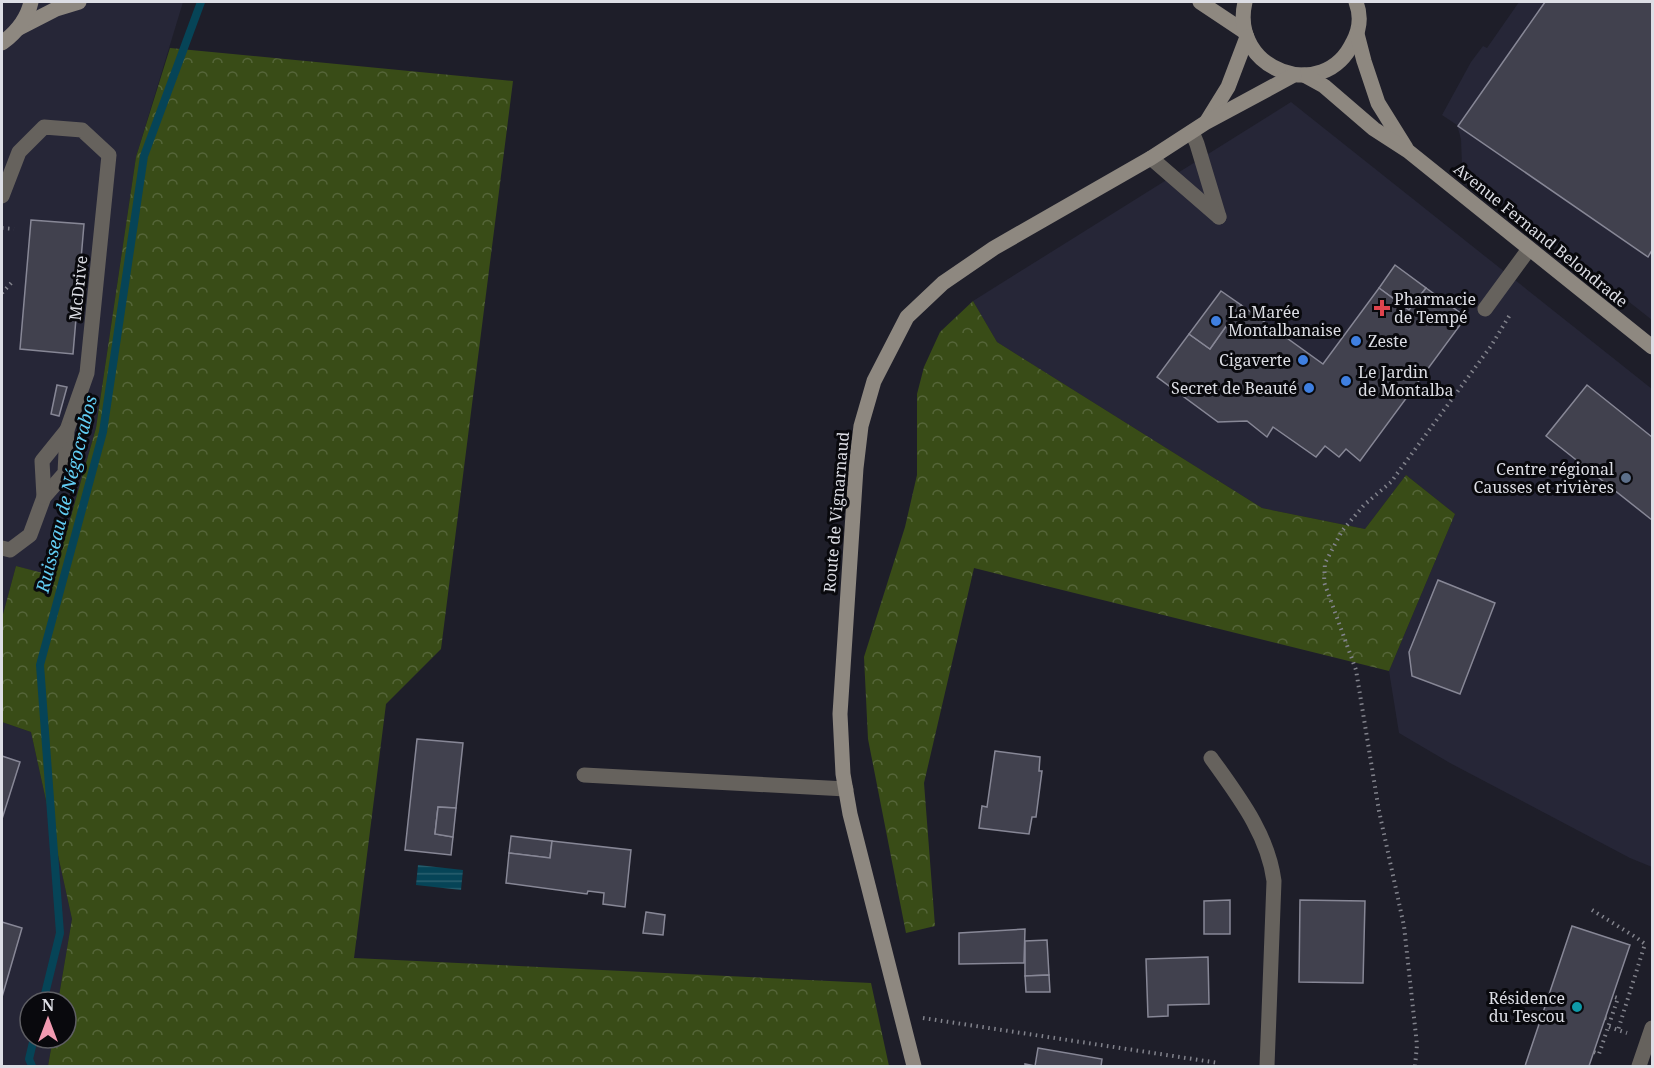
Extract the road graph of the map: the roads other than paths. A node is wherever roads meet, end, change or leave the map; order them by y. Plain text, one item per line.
1 (31, 2) edge
2 (79, 2) edge
3 (1200, 2) edge
4 (1245, 2) edge
5 (1359, 4) edge
6 (19, 28) junction
7 (1357, 34) junction
8 (1246, 35) junction
9 (2, 43) edge
10 (1299, 75) junction
11 (1198, 128) junction
12 (1408, 151) junction
13 (1151, 158) junction
14 (2, 196) edge
15 (1529, 249) junction
16 (1485, 309) dead end
17 (1653, 346) edge
18 (67, 430) junction
19 (44, 497) junction
20 (2, 548) edge
21 (1211, 758) dead end
22 (584, 775) dead end
23 (846, 789) junction
24 (1653, 1028) edge
25 (914, 1066) edge
26 (1266, 1066) edge
27 (1640, 1066) edge

1 - 6 street
2 - 6 street
3 - 8 street
4 - 8 street
5 - 7 street
6 - 9 street
7 - 10 street, Route de Vignarnaud
7 - 12 street, Avenue Fernand Belondrade
8 - 10 street, Avenue Fernand Belondrade
8 - 11 street, Route de Vignarnaud
10 - 11 street, Route de Vignarnaud
10 - 12 street, Avenue Fernand Belondrade
11 - 13 street, Route de Vignarnaud
11 - 13 street
12 - 15 street, Avenue Fernand Belondrade
13 - 23 street, Route de Vignarnaud
14 - 18 street, McDrive
15 - 16 street
15 - 17 street, Avenue Fernand Belondrade
18 - 19 street, McDrive
18 - 19 street
19 - 20 street, McDrive
21 - 26 street
22 - 23 street
23 - 25 street, Route de Vignarnaud
24 - 27 street

